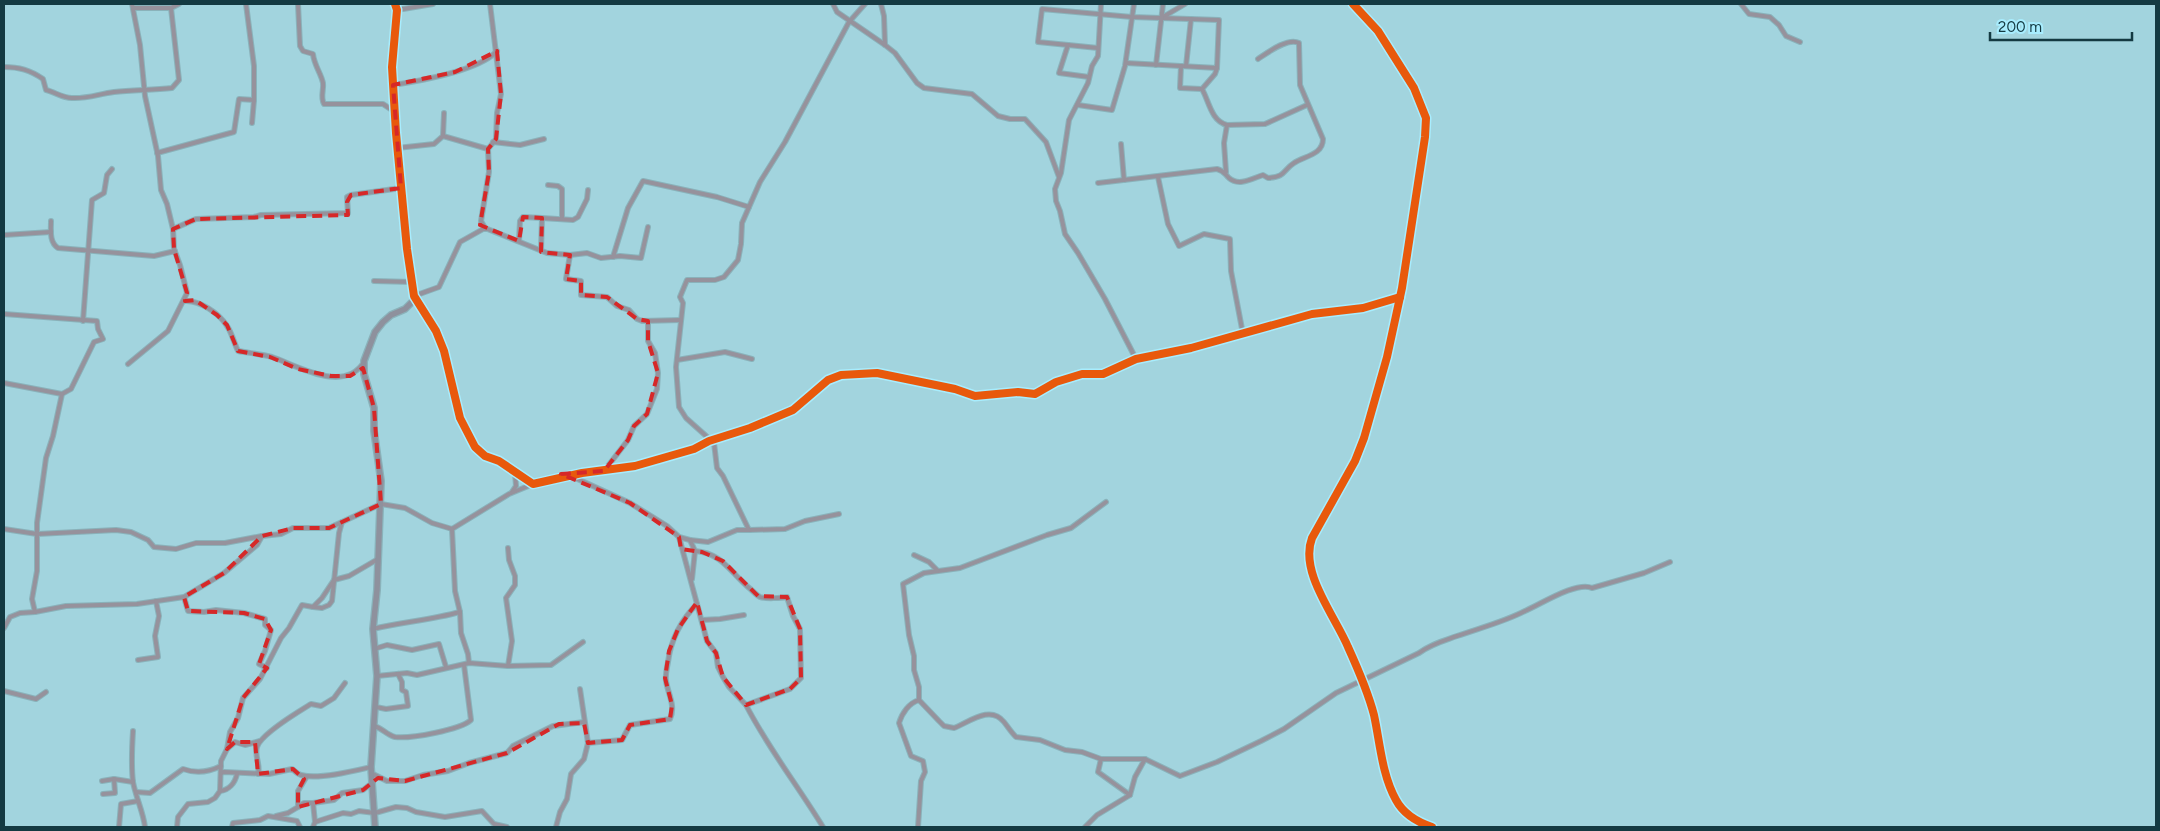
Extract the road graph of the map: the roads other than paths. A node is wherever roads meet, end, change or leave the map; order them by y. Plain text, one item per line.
1 (180, 4) edge
2 (246, 4) edge
3 (298, 4) edge
4 (433, 4) edge
5 (490, 4) edge
6 (833, 4) edge
7 (865, 4) edge
8 (881, 4) edge
9 (1101, 4) edge
10 (1134, 4) edge
11 (1163, 4) edge
12 (1184, 4) edge
13 (1353, 4) edge
14 (1741, 4) edge
15 (132, 6) edge
16 (396, 7) edge
17 (171, 8) junction
18 (1101, 13) junction
19 (1132, 17) junction
20 (1161, 18) junction
21 (1191, 19) junction
22 (849, 22) junction
23 (1800, 42) dead end
24 (885, 45) junction
25 (1068, 45) junction
26 (1098, 48) junction
27 (497, 51) junction
28 (1258, 59) dead end
29 (1126, 63) junction
30 (1156, 64) junction
31 (1181, 66) junction
32 (1186, 66) junction
33 (4, 67) edge
34 (1217, 68) junction
35 (1089, 77) junction
36 (393, 85) junction
37 (1202, 89) junction
38 (145, 90) junction
39 (254, 100) junction
40 (1078, 105) junction
41 (1307, 105) junction
42 (395, 112) junction
43 (444, 113) dead end
44 (252, 123) dead end
45 (1226, 125) junction
46 (443, 136) junction
47 (544, 139) dead end
48 (493, 142) junction
49 (1121, 144) dead end
50 (397, 148) junction
51 (488, 149) junction
52 (157, 153) junction
53 (112, 169) dead end
54 (1226, 173) junction
55 (1059, 177) junction
56 (1158, 178) junction
57 (1124, 180) junction
58 (1098, 183) dead end
59 (548, 185) dead end
60 (401, 188) junction
61 (588, 190) dead end
62 (749, 207) junction
63 (542, 218) junction
64 (562, 219) junction
65 (51, 221) dead end
66 (648, 227) dead end
67 (173, 228) junction
68 (485, 228) junction
69 (50, 232) junction
70 (4, 235) edge
71 (519, 241) junction
72 (541, 250) junction
73 (175, 251) junction
74 (88, 252) junction
75 (570, 255) junction
76 (613, 257) junction
77 (374, 281) dead end
78 (412, 282) junction
79 (414, 296) junction
80 (1400, 297) junction
81 (184, 301) junction
82 (4, 314) edge
83 (681, 320) junction
84 (83, 321) junction
85 (648, 321) junction
86 (1243, 334) junction
87 (752, 359) dead end
88 (677, 360) junction
89 (1136, 360) junction
90 (364, 361) junction
91 (128, 364) dead end
92 (4, 382) edge
93 (62, 394) junction
94 (709, 441) junction
95 (604, 471) junction
96 (515, 473) junction
97 (570, 476) junction
98 (533, 484) junction
99 (512, 492) junction
100 (1106, 502) dead end
101 (381, 504) junction
102 (839, 514) dead end
103 (342, 522) junction
104 (452, 528) junction
105 (4, 529) edge
106 (748, 530) junction
107 (37, 534) junction
108 (262, 536) junction
109 (679, 537) junction
110 (690, 540) junction
111 (508, 548) dead end
112 (695, 551) junction
113 (914, 555) dead end
114 (378, 559) junction
115 (1670, 562) dead end
116 (937, 570) junction
117 (692, 579) junction
118 (334, 580) junction
119 (184, 596) junction
120 (156, 601) junction
121 (698, 604) junction
122 (314, 607) junction
123 (34, 612) junction
124 (460, 612) junction
125 (744, 615) dead end
126 (702, 620) junction
127 (4, 628) edge
128 (373, 630) junction
129 (583, 642) dead end
130 (374, 649) junction
131 (138, 660) dead end
132 (469, 662) junction
133 (464, 665) junction
134 (508, 666) junction
135 (446, 667) junction
136 (267, 668) junction
137 (398, 674) junction
138 (377, 676) junction
139 (1362, 680) junction
140 (345, 683) dead end
141 (580, 689) dead end
142 (4, 691) edge
143 (46, 692) dead end
144 (919, 700) junction
145 (746, 705) junction
146 (376, 707) junction
147 (584, 722) junction
148 (374, 726) junction
149 (133, 731) dead end
150 (260, 741) junction
151 (588, 743) junction
152 (227, 749) junction
153 (1101, 758) junction
154 (1145, 760) junction
155 (221, 766) junction
156 (371, 770) junction
157 (221, 773) junction
158 (237, 774) junction
159 (258, 774) junction
160 (307, 776) junction
161 (114, 779) junction
162 (102, 782) dead end
163 (134, 782) junction
164 (372, 783) junction
165 (220, 791) junction
166 (136, 792) junction
167 (103, 794) dead end
168 (1130, 795) junction
169 (138, 801) junction
170 (313, 803) junction
171 (298, 807) junction
172 (375, 813) junction
173 (276, 816) junction
174 (316, 822) junction
175 (119, 827) edge
176 (145, 827) edge
177 (177, 827) edge
178 (232, 827) edge
179 (300, 827) edge
180 (313, 827) edge
181 (375, 827) edge
182 (507, 827) edge
183 (556, 827) edge
184 (823, 827) edge
185 (918, 827) edge
186 (1085, 827) edge
187 (1432, 827) edge

1 - 17 street
2 - 39 street
3 - 42 street
4 - 16 street
5 - 27 street
6 - 22 street
7 - 22 street
8 - 24 street
9 - 18 street
10 - 19 street
11 - 20 street
12 - 20 street
13 - 80 street
14 - 23 street
15 - 17 street
15 - 38 street
16 - 36 street
17 - 38 street
18 - 19 street
18 - 25 street
18 - 26 street
19 - 20 street
19 - 29 street
20 - 21 street
20 - 30 street
21 - 32 street
21 - 34 street
22 - 24 street
22 - 62 street
24 - 55 street
25 - 26 street
25 - 35 street
26 - 35 street
27 - 36 street
27 - 48 street
28 - 41 street
29 - 30 street
29 - 40 street
30 - 31 street
31 - 32 street
31 - 37 street
32 - 34 street
33 - 38 street
34 - 37 street
35 - 40 street
36 - 42 street
37 - 45 street
38 - 52 street
39 - 44 street
39 - 52 street
40 - 55 street
41 - 45 street
41 - 54 street
42 - 50 street
43 - 46 street
45 - 54 street
46 - 50 street
46 - 51 street
47 - 48 street
48 - 51 street
49 - 57 street
50 - 60 street
51 - 68 street
52 - 67 street
53 - 74 street
54 - 56 street
55 - 89 street
56 - 57 street
56 - 86 street
57 - 58 street
59 - 64 street
60 - 67 street
60 - 78 street
61 - 64 street
62 - 76 street
62 - 83 street
63 - 64 street
63 - 71 street
63 - 72 street
65 - 69 street
66 - 76 street
67 - 73 street
68 - 71 street
68 - 79 street
69 - 70 street
69 - 74 street
71 - 72 street
72 - 75 street
73 - 74 street
73 - 81 street
74 - 84 street
75 - 76 street
75 - 85 street
77 - 78 street
78 - 79 street
79 - 90 street
79 - 96 street
80 - 86 street
80 - 139 street
81 - 90 street
81 - 91 street
82 - 84 street
83 - 85 street
83 - 88 street
84 - 93 street
85 - 95 street
86 - 89 street
87 - 88 street
88 - 94 street
89 - 94 street
90 - 101 street
92 - 93 street
93 - 107 street
94 - 95 street
94 - 106 street
95 - 97 street
96 - 98 street
96 - 99 street
97 - 98 street
97 - 109 street
98 - 99 street
99 - 104 street
100 - 116 street
101 - 103 street
101 - 104 street
101 - 114 street
102 - 106 street
103 - 108 street
103 - 118 street
104 - 124 street
105 - 107 street
106 - 110 street
107 - 108 street
107 - 123 street
108 - 119 street
109 - 110 street
109 - 117 street
110 - 112 street
111 - 134 street
112 - 117 street
112 - 145 street
113 - 116 street
114 - 118 street
114 - 128 street
115 - 139 street
116 - 144 street
117 - 121 street
118 - 122 street
118 - 122 street
119 - 120 street
119 - 136 street
120 - 123 street
120 - 131 street
121 - 126 street
121 - 151 street
122 - 136 street
123 - 127 street
124 - 128 street
124 - 132 street
125 - 126 street
126 - 145 street
128 - 130 street
129 - 134 street
130 - 135 street
130 - 138 street
132 - 133 street
132 - 134 street
133 - 135 street
133 - 148 street
135 - 137 street
136 - 152 street
137 - 138 street
137 - 146 street
138 - 146 street
139 - 154 street
139 - 187 street
140 - 150 street
141 - 147 street
142 - 143 street
144 - 153 street
144 - 185 street
145 - 184 street
146 - 148 street
147 - 151 street
147 - 156 street
148 - 156 street
149 - 163 street
150 - 152 street
150 - 159 street
151 - 183 street
152 - 155 street
153 - 154 street
153 - 168 street
154 - 168 street
155 - 157 street
155 - 166 street
156 - 160 street
156 - 164 street
157 - 158 street
157 - 165 street
158 - 159 street
158 - 165 street
159 - 160 street
160 - 171 street
161 - 162 street
161 - 163 street
161 - 167 street
163 - 166 street
164 - 170 street
164 - 172 street
165 - 177 street
166 - 169 street
168 - 186 street
169 - 175 street
169 - 176 street
170 - 171 street
170 - 174 street
171 - 173 street
172 - 174 street
172 - 181 street
172 - 182 street
173 - 178 street
173 - 179 street
174 - 180 street

